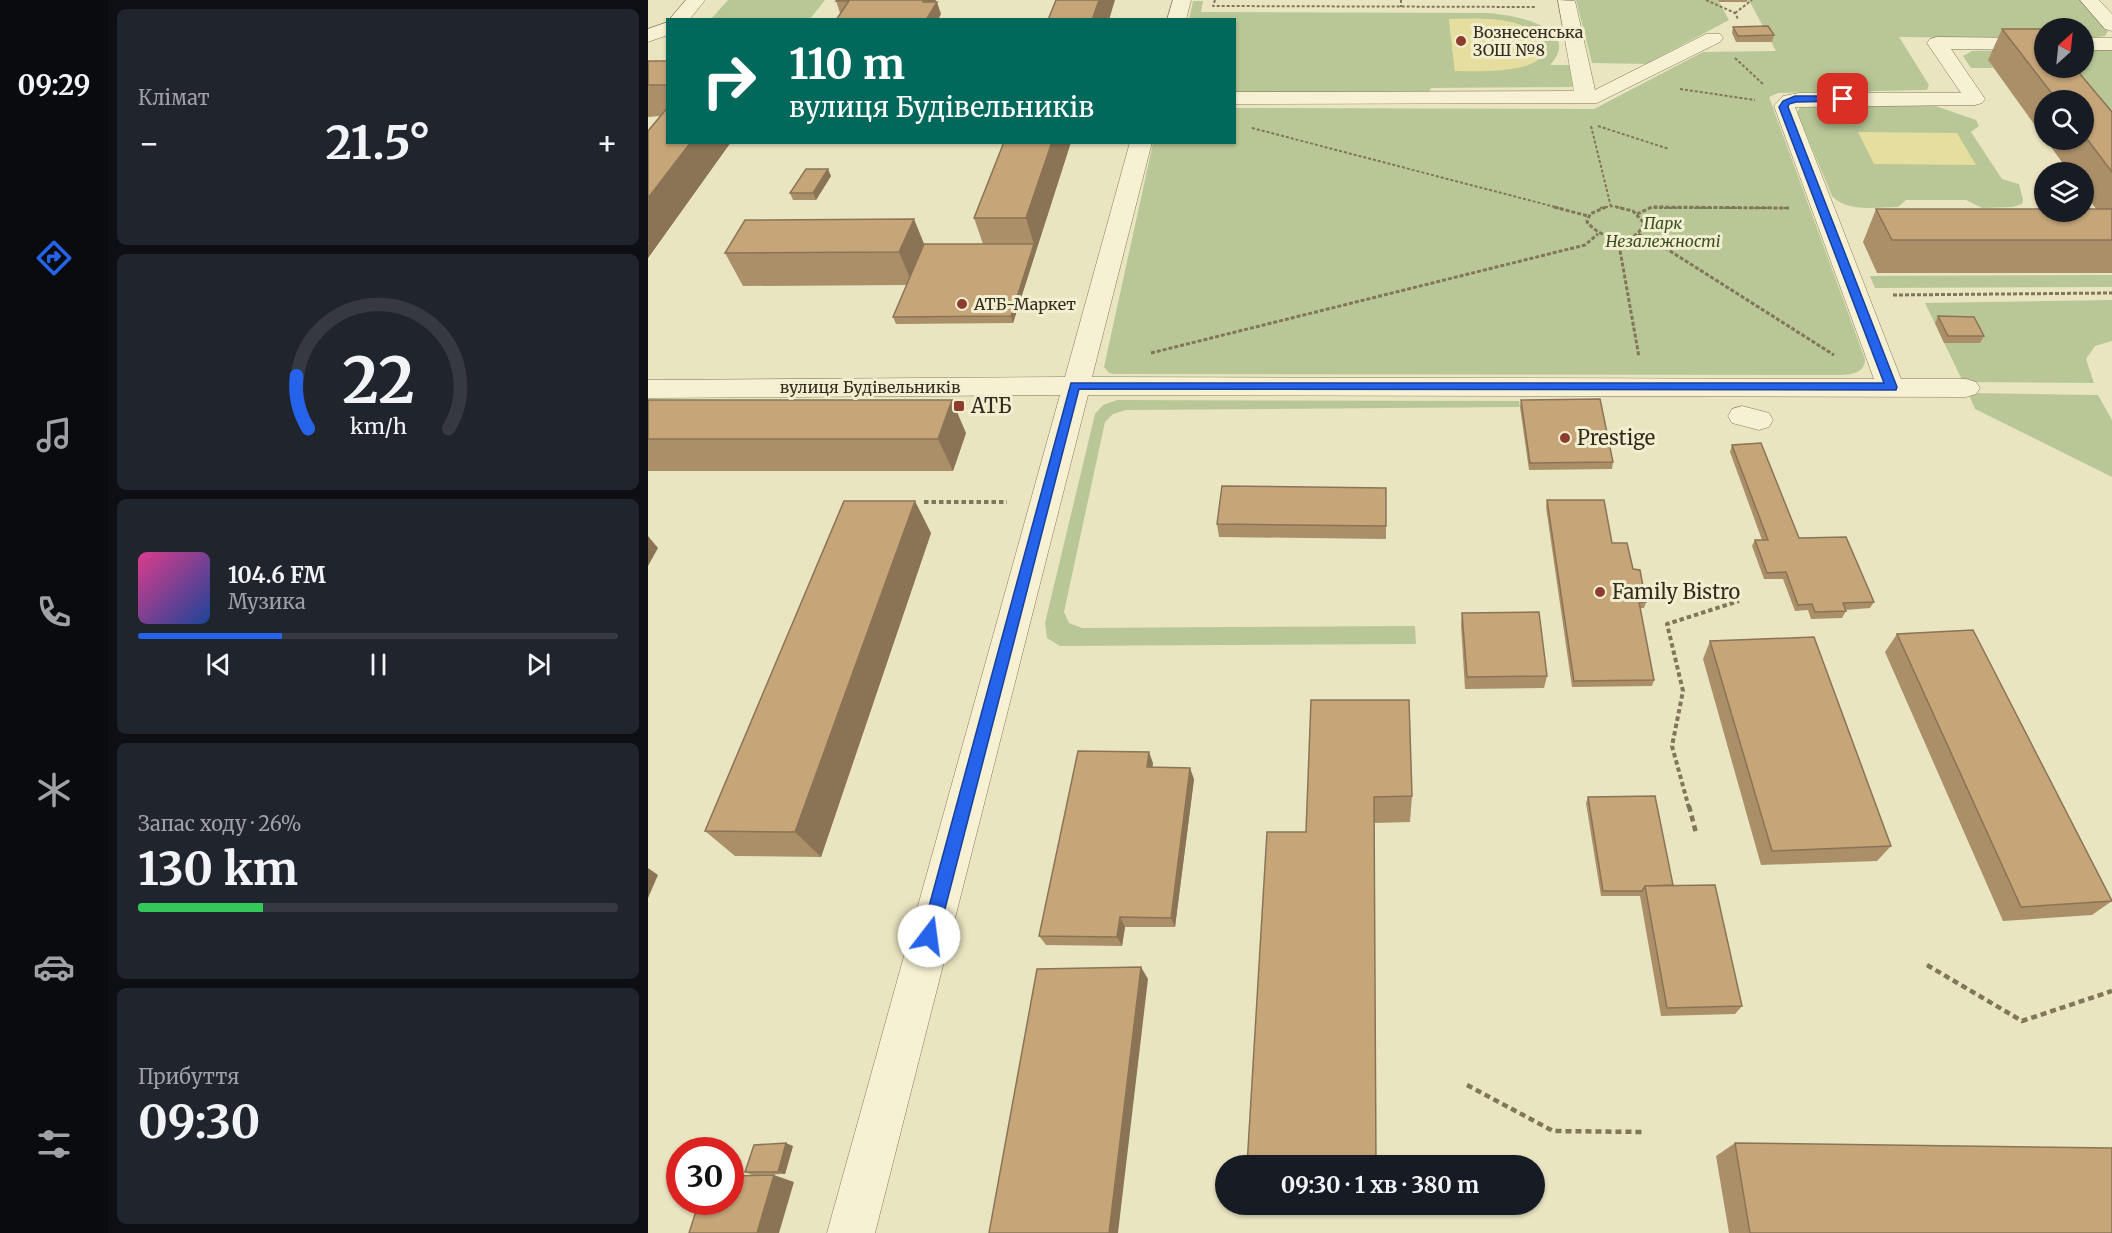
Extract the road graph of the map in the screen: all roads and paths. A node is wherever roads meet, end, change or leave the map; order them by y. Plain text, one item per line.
1 (696, 0) edge
2 (1182, 0) edge
3 (1215, 0) edge
4 (1401, 0) edge
5 (1706, 0) edge
6 (1752, 0) edge
7 (2089, 0) edge
8 (1566, 4) edge
9 (1401, 7) junction
10 (1722, 7) dead end
11 (1735, 13) dead end
12 (680, 18) edge
13 (1177, 18) edge
14 (2112, 25) edge
15 (666, 29) edge
16 (648, 36) edge
17 (1713, 38) joint
18 (2034, 44) edge
19 (2094, 44) edge
20 (2112, 44) edge
21 (1628, 82) junction
22 (1236, 98) edge
23 (1586, 98) junction
24 (1785, 104) junction
25 (1246, 126) dead end
26 (1591, 126) junction
27 (1140, 144) edge
28 (1669, 149) dead end
29 (1611, 207) junction
30 (1822, 208) junction
31 (1637, 214) junction
32 (1588, 216) junction
33 (1598, 234) junction
34 (1638, 234) junction
35 (1618, 239) junction
36 (2112, 292) edge
37 (1856, 296) junction
38 (1145, 354) dead end
39 (1075, 386) junction
40 (1646, 387) junction
41 (1892, 387) junction
42 (1966, 388) dead end
43 (648, 389) edge
44 (924, 502) dead end
45 (1044, 502) junction
46 (1739, 601) dead end
47 (1696, 833) dead end
48 (1927, 965) dead end
49 (2112, 991) edge
50 (1467, 1085) dead end
51 (1643, 1132) dead end
52 (851, 1233) edge

1 - 12 street
2 - 13 street
3 - 9 path
4 - 9 path
5 - 10 path
6 - 11 path
7 - 14 street
8 - 9 path
8 - 23 street
15 - 16 street
17 - 21 street
17 - 24 path
18 - 24 street
19 - 20 street
21 - 23 street
21 - 24 path
22 - 23 street
23 - 26 path
24 - 30 street
25 - 32 path
26 - 28 path
26 - 29 path
27 - 39 street
29 - 31 path
29 - 32 path
30 - 31 path
30 - 37 street
31 - 34 path
32 - 33 path
33 - 35 path
33 - 38 path
34 - 35 path
34 - 41 path
35 - 40 path
36 - 37 path
37 - 41 street
39 - 40 street, вулиця Будівельників
39 - 43 street, вулиця Будівельників
39 - 45 street
40 - 41 street, вулиця Будівельників
41 - 42 street, вулиця Будівельників
44 - 45 path
45 - 52 street
46 - 47 path
48 - 49 path
50 - 51 path

